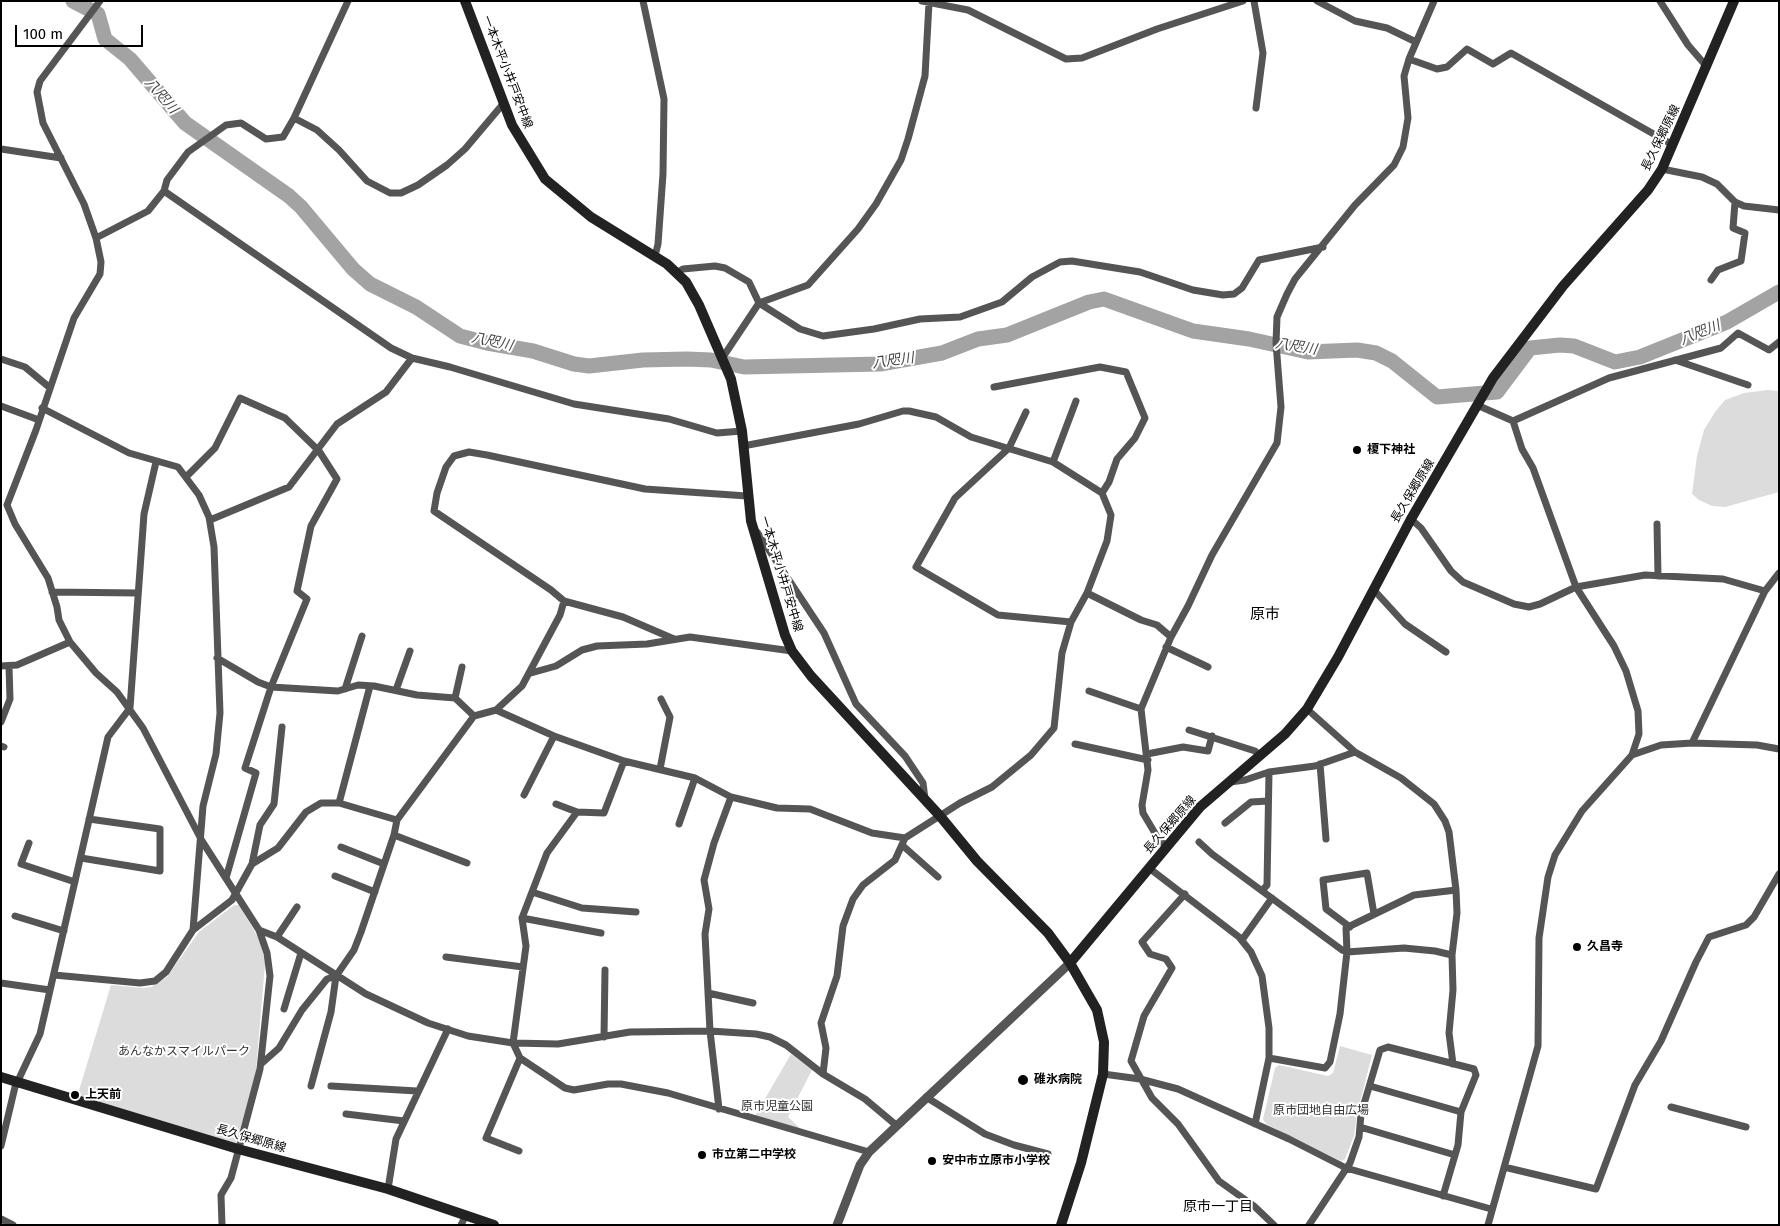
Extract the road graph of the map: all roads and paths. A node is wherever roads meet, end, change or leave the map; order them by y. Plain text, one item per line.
1 (348, 1) edge
2 (465, 1) edge
3 (643, 1) edge
4 (1243, 1) edge
5 (1254, 1) edge
6 (1317, 1) edge
7 (1434, 1) edge
8 (1660, 1) edge
9 (1734, 1) edge
10 (926, 2) edge
11 (99, 3) edge
12 (1416, 42) junction
13 (1409, 59) junction
14 (1707, 67) junction
15 (504, 104) junction
16 (1256, 108) dead end
17 (294, 118) junction
18 (1673, 145) junction
19 (1, 149) edge
20 (61, 158) junction
21 (1662, 169) junction
22 (164, 191) junction
23 (1735, 202) junction
24 (1779, 210) edge
25 (96, 238) junction
26 (1323, 247) junction
27 (655, 256) junction
28 (676, 273) junction
29 (1711, 280) dead end
30 (759, 303) junction
31 (1779, 342) edge
32 (723, 357) junction
33 (412, 358) junction
34 (1, 359) edge
35 (1674, 360) junction
36 (1748, 385) dead end
37 (49, 387) junction
38 (994, 387) dead end
39 (1076, 401) dead end
40 (1477, 405) junction
41 (1, 406) edge
42 (42, 408) junction
43 (1026, 412) dead end
44 (39, 420) junction
45 (1514, 421) junction
46 (742, 431) junction
47 (743, 446) junction
48 (1009, 448) junction
49 (317, 449) junction
50 (156, 462) junction
51 (1053, 462) junction
52 (186, 477) junction
53 (1102, 493) junction
54 (747, 496) junction
55 (4, 505) edge
56 (1411, 518) junction
57 (210, 520) junction
58 (1657, 524) dead end
59 (752, 525) junction
60 (1779, 573) edge
61 (1658, 576) junction
62 (1576, 587) junction
63 (1373, 589) junction
64 (1765, 591) junction
65 (52, 592) junction
66 (138, 593) junction
67 (1087, 593) junction
68 (564, 601) junction
69 (1071, 622) junction
70 (362, 636) dead end
71 (1171, 637) junction
72 (676, 639) junction
73 (70, 642) junction
74 (1166, 647) junction
75 (410, 651) dead end
76 (792, 651) junction
77 (1446, 652) dead end
78 (217, 658) junction
79 (5, 666) edge
80 (462, 667) dead end
81 (1208, 667) dead end
82 (531, 673) junction
83 (370, 686) junction
84 (271, 687) junction
85 (345, 688) junction
86 (396, 690) junction
87 (1089, 691) dead end
88 (455, 698) junction
89 (661, 699) dead end
90 (130, 708) junction
91 (1141, 708) junction
92 (1306, 709) junction
93 (496, 710) junction
94 (474, 716) junction
95 (1, 722) edge
96 (282, 727) dead end
97 (1188, 730) dead end
98 (554, 736) junction
99 (1212, 736) junction
100 (1692, 743) junction
101 (1075, 744) dead end
102 (1779, 749) edge
103 (1355, 752) junction
104 (1632, 754) junction
105 (1260, 756) junction
106 (1148, 757) junction
107 (624, 761) junction
108 (1320, 764) junction
109 (660, 769) junction
110 (1268, 772) junction
111 (695, 778) junction
112 (1230, 782) junction
113 (524, 795) dead end
114 (731, 797) junction
115 (925, 799) junction
116 (1268, 801) junction
117 (338, 803) junction
118 (556, 804) dead end
119 (577, 812) junction
120 (940, 816) junction
121 (89, 819) junction
122 (397, 820) junction
123 (1225, 822) dead end
124 (679, 824) dead end
125 (394, 835) junction
126 (1326, 839) dead end
127 (202, 840) junction
128 (903, 842) junction
129 (1199, 842) dead end
130 (29, 843) dead end
131 (1166, 846) junction
132 (341, 847) dead end
133 (81, 858) junction
134 (467, 863) dead end
135 (252, 864) junction
136 (384, 864) junction
137 (1150, 868) junction
138 (1779, 874) edge
139 (335, 876) dead end
140 (938, 877) dead end
141 (226, 878) junction
142 (75, 882) junction
143 (1456, 890) junction
144 (1262, 891) junction
145 (375, 892) junction
146 (532, 892) junction
147 (236, 894) junction
148 (1185, 894) junction
149 (1272, 898) junction
150 (297, 907) dead end
151 (636, 912) dead end
152 (1374, 914) junction
153 (15, 916) dead end
154 (522, 918) junction
155 (1350, 927) junction
156 (193, 930) junction
157 (259, 930) junction
158 (64, 931) junction
159 (602, 933) dead end
160 (276, 937) junction
161 (1242, 940) junction
162 (1347, 952) junction
163 (300, 953) junction
164 (1452, 955) junction
165 (446, 957) dead end
166 (1070, 963) junction
167 (523, 967) junction
168 (605, 970) dead end
169 (54, 975) junction
170 (336, 976) junction
171 (1, 983) edge
172 (50, 990) junction
173 (708, 993) junction
174 (753, 1003) dead end
175 (284, 1009) dead end
176 (448, 1030) junction
177 (710, 1031) junction
178 (604, 1037) junction
179 (514, 1043) junction
180 (520, 1058) junction
181 (1269, 1058) junction
182 (261, 1064) junction
183 (1453, 1064) junction
184 (823, 1074) junction
185 (1103, 1074) junction
186 (1, 1077) edge
187 (1140, 1079) junction
188 (18, 1082) junction
189 (311, 1086) dead end
190 (331, 1086) dead end
191 (1370, 1086) junction
192 (418, 1091) junction
193 (926, 1097) junction
194 (1671, 1107) dead end
195 (719, 1108) junction
196 (1461, 1112) junction
197 (346, 1114) dead end
198 (404, 1121) junction
199 (1255, 1124) junction
200 (896, 1125) junction
201 (1360, 1127) junction
202 (1746, 1127) dead end
203 (1, 1146) edge
204 (238, 1149) junction
205 (519, 1151) dead end
206 (869, 1152) junction
207 (1048, 1154) dead end
208 (1455, 1155) junction
209 (1504, 1167) junction
210 (1346, 1168) junction
211 (388, 1189) junction
212 (1443, 1196) junction
213 (1491, 1209) junction
214 (466, 1215) junction
215 (1, 1219) edge
216 (13, 1225) edge
217 (222, 1225) edge
218 (461, 1225) edge
219 (494, 1225) edge
220 (837, 1225) edge
221 (1061, 1225) edge
222 (1274, 1225) edge
223 (1309, 1225) edge
224 (1488, 1225) edge

1 - 17 street
2 - 15 main road, 一本木平小井戸安中線
3 - 27 street
4 - 10 street
5 - 16 street
6 - 12 street
7 - 12 street
8 - 14 street
9 - 14 main road, 長久保郷原線
10 - 30 street
11 - 20 street
12 - 13 street
13 - 18 street
13 - 26 street
14 - 18 main road, 長久保郷原線
15 - 17 street
15 - 27 main road, 一本木平小井戸安中線
17 - 22 street
18 - 21 main road, 長久保郷原線
19 - 20 street
20 - 25 street
21 - 23 street
21 - 40 main road, 長久保郷原線
22 - 25 street
22 - 33 street
23 - 24 street
23 - 29 street
25 - 37 street
26 - 30 street
26 - 71 street
27 - 28 main road, 一本木平小井戸安中線
28 - 30 street
28 - 32 main road, 一本木平小井戸安中線
30 - 32 street
31 - 35 street
32 - 46 main road, 一本木平小井戸安中線
33 - 46 street
33 - 49 street
34 - 37 street
35 - 36 street
35 - 45 street
37 - 42 street
38 - 53 street
39 - 51 street
40 - 45 street
40 - 56 main road, 長久保郷原線
41 - 44 street
42 - 44 street
42 - 50 street
43 - 48 street
44 - 55 street
45 - 62 street
46 - 47 main road, 一本木平小井戸安中線
47 - 48 street
47 - 54 main road, 一本木平小井戸安中線
48 - 51 street
48 - 69 street
49 - 52 street
49 - 57 street
49 - 84 street
50 - 52 street
50 - 66 street
51 - 53 street
52 - 57 street
53 - 67 street
54 - 59 main road, 一本木平小井戸安中線
54 - 68 street
55 - 65 street
56 - 62 street
56 - 63 main road, 長久保郷原線
57 - 78 street
58 - 61 street
59 - 76 main road, 一本木平小井戸安中線
59 - 115 street
60 - 64 street
61 - 62 street
61 - 64 street
62 - 104 street
63 - 77 street
63 - 92 main road, 長久保郷原線
64 - 100 street
65 - 66 street
65 - 73 street
66 - 90 street
67 - 69 street
67 - 71 street
68 - 72 street
68 - 82 street
69 - 120 street
70 - 85 street
71 - 74 street
72 - 76 street
72 - 82 street
73 - 79 street
73 - 90 street
74 - 81 street
74 - 91 street
75 - 86 street
76 - 115 main road, 一本木平小井戸安中線
78 - 84 street
78 - 127 street
79 - 95 street
80 - 88 street
82 - 93 street
83 - 85 street
83 - 86 street
83 - 117 street
84 - 85 street
84 - 141 street
86 - 88 street
87 - 91 street
88 - 94 street
89 - 109 street
90 - 121 street
90 - 127 street
91 - 106 street
92 - 103 street
92 - 105 main road, 長久保郷原線
93 - 94 street
93 - 98 street
94 - 122 street
96 - 135 street
97 - 99 street
98 - 107 street
98 - 113 street
99 - 105 street
99 - 106 street
100 - 102 street
100 - 104 street
101 - 106 street
103 - 108 street
103 - 143 street
104 - 209 street
105 - 112 main road, 長久保郷原線
106 - 131 street
107 - 109 street
107 - 119 street
108 - 110 street
108 - 126 street
109 - 111 street
110 - 112 street
110 - 116 street
111 - 114 street
111 - 124 street
112 - 131 main road, 長久保郷原線
114 - 128 street
114 - 173 street
115 - 120 main road, 一本木平小井戸安中線
116 - 123 street
116 - 144 street
117 - 122 street
117 - 135 street
118 - 119 street
119 - 146 street
120 - 128 street
120 - 166 main road, 一本木平小井戸安中線
121 - 133 street
121 - 133 street
122 - 125 street
125 - 134 street
125 - 136 street
127 - 141 street
127 - 156 street
128 - 140 street
128 - 184 street
129 - 144 street
130 - 142 street
131 - 137 main road, 長久保郷原線
132 - 136 street
133 - 142 street
135 - 147 street
136 - 145 street
137 - 148 street
137 - 166 main road, 長久保郷原線
138 - 209 street
139 - 145 street
141 - 147 street
142 - 158 street
143 - 152 street
143 - 164 street
144 - 149 street
145 - 170 street
146 - 151 street
146 - 154 street
147 - 156 street
147 - 157 street
148 - 161 street
148 - 187 street
149 - 161 street
149 - 162 street
150 - 160 street
152 - 155 street
152 - 155 street
153 - 158 street
154 - 159 street
154 - 167 street
155 - 162 street
156 - 169 street
157 - 160 street
157 - 182 street
158 - 169 street
160 - 163 street
161 - 181 street
162 - 164 street
162 - 181 street
163 - 170 street
163 - 175 street
164 - 183 street
165 - 167 street
166 - 185 main road, 一本木平小井戸安中線
166 - 193 street
167 - 179 street
168 - 178 street
169 - 172 street
170 - 176 street
170 - 182 street
170 - 189 street
171 - 172 street
172 - 188 street
173 - 174 street
173 - 177 street
176 - 179 street
176 - 192 street
177 - 178 street
177 - 184 street
177 - 195 street
178 - 179 street
179 - 180 street
180 - 195 street
180 - 205 street
181 - 199 street
182 - 204 street
183 - 191 street
183 - 196 street
184 - 200 street
185 - 187 street
185 - 221 main road, 一本木平小井戸安中線
186 - 188 main road, 長久保郷原線
187 - 199 street
187 - 222 street
188 - 203 street
188 - 204 main road, 長久保郷原線
190 - 192 street
191 - 196 street
191 - 201 street
192 - 198 street
193 - 200 street
193 - 207 street
194 - 202 street
195 - 206 street
196 - 208 street
197 - 198 street
198 - 211 street
199 - 210 street
200 - 206 street
201 - 208 street
201 - 210 street
204 - 211 main road, 長久保郷原線
204 - 217 street
206 - 220 street
208 - 212 street
209 - 213 street
210 - 212 street
210 - 223 street
211 - 214 main road, 長久保郷原線
212 - 213 street
213 - 224 street
214 - 218 street
214 - 219 main road, 長久保郷原線
215 - 216 street

